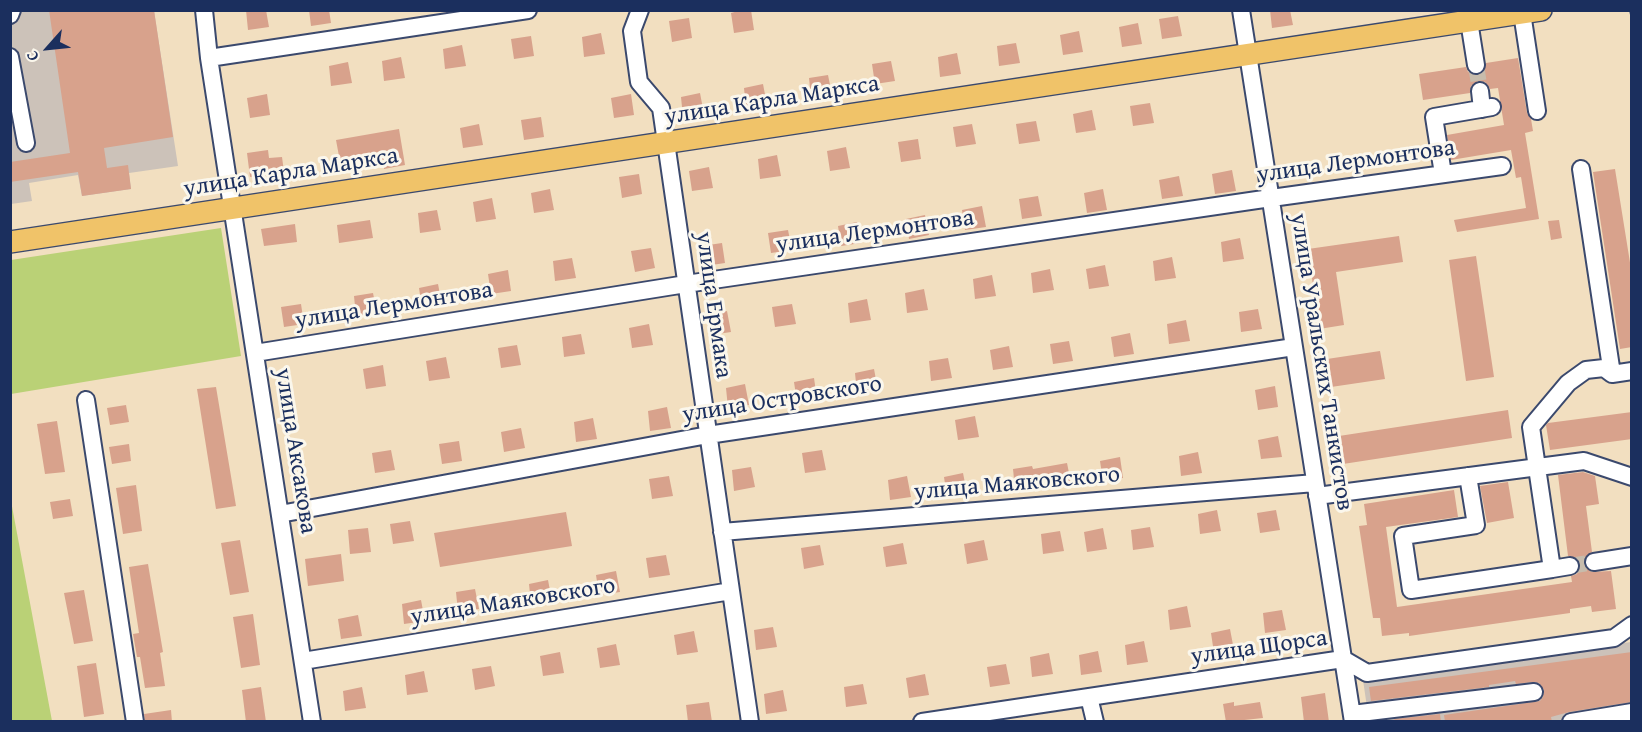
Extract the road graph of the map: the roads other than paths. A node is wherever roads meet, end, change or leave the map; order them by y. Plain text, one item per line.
1 (12, 10) edge
2 (204, 10) edge
3 (528, 10) edge
4 (640, 10) edge
5 (1241, 10) edge
6 (1532, 12) edge
7 (10, 15) edge
8 (1469, 21) junction
9 (1248, 55) junction
10 (10, 57) edge
11 (209, 58) junction
12 (1476, 65) tunnel mouth
13 (1480, 91) tunnel mouth
14 (14, 96) edge
15 (1537, 111) dead end
16 (666, 142) junction
17 (26, 143) dead end
18 (1502, 166) dead end
19 (1581, 169) dead end
20 (1443, 174) junction
21 (1270, 198) junction
22 (233, 208) junction
23 (10, 243) edge
24 (686, 284) junction
25 (1294, 347) junction
26 (255, 353) junction
27 (1632, 371) edge
28 (1612, 374) junction
29 (86, 400) dead end
30 (708, 435) junction
31 (1536, 467) junction
32 (1468, 476) junction
33 (1631, 482) edge
34 (1316, 489) junction
35 (280, 514) junction
36 (722, 532) junction
37 (1632, 556) edge
38 (1594, 562) tunnel mouth
39 (1570, 566) tunnel mouth
40 (1552, 568) junction
41 (731, 591) junction
42 (1632, 625) edge
43 (1343, 659) junction
44 (303, 661) junction
45 (1534, 692) dead end
46 (1089, 697) junction
47 (1632, 712) edge
48 (1352, 718) edge
49 (957, 719) edge
50 (135, 722) edge
51 (312, 722) edge
52 (750, 722) edge
53 (922, 722) edge
54 (1095, 722) edge
55 (1571, 722) edge

1 - 7 street
2 - 11 street, улица Аксакова
3 - 11 street
4 - 16 street, улица Ермака
5 - 9 street, улица Уральских Танкистов
6 - 8 main road, улица Карла Маркса
6 - 15 street
8 - 9 main road, улица Карла Маркса
8 - 12 street
9 - 16 main road, улица Карла Маркса
9 - 21 street, улица Уральских Танкистов
10 - 14 street
11 - 22 street, улица Аксакова
13 - 20 street
14 - 17 street
16 - 22 main road, улица Карла Маркса
16 - 24 street, улица Ермака
18 - 20 street, улица Лермонтова
19 - 28 street
20 - 21 street, улица Лермонтова
21 - 24 street, улица Лермонтова
21 - 25 street, улица Уральских Танкистов
22 - 23 main road, улица Карла Маркса
22 - 26 street, улица Аксакова
24 - 26 street, улица Лермонтова
24 - 30 street, улица Ермака
25 - 30 street, улица Островского
25 - 34 street, улица Уральских Танкистов
26 - 35 street, улица Аксакова
27 - 28 street
28 - 31 street
29 - 50 street
30 - 35 street, улица Островского
30 - 36 street, улица Ермака
31 - 32 street, улица Маяковского
31 - 33 street, улица Маяковского
31 - 40 street
32 - 34 street, улица Маяковского
32 - 40 street
34 - 36 street, улица Маяковского
34 - 43 street, улица Уральских Танкистов
35 - 44 street, улица Аксакова
36 - 41 street, улица Ермака
37 - 38 street
39 - 40 street
41 - 44 street, улица Маяковского
41 - 52 street, улица Ермака
42 - 43 street, улица Щорса
43 - 46 street, улица Щорса
43 - 48 street, улица Уральских Танкистов
44 - 51 street, улица Аксакова
45 - 48 street
46 - 49 street, улица Щорса
46 - 54 street
47 - 55 street
49 - 53 street, улица Щорса

